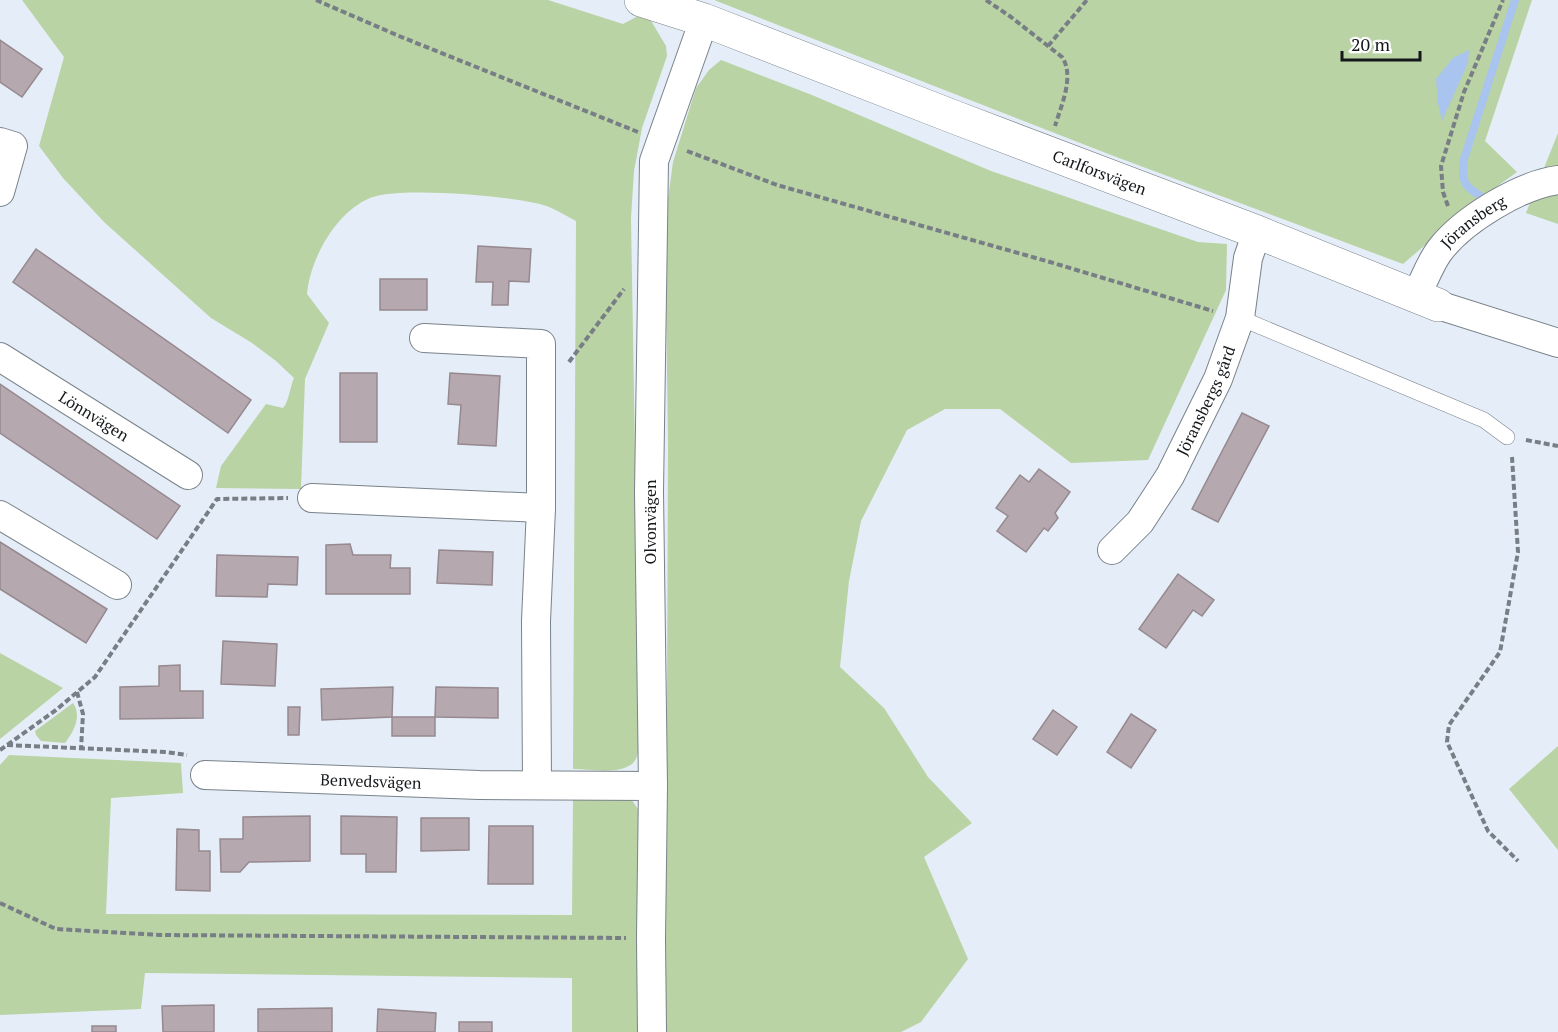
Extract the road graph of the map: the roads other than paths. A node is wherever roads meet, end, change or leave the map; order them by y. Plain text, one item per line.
1 (641, 0) edge
2 (704, 20) junction
3 (0, 142) edge
4 (1558, 180) edge
5 (0, 192) edge
6 (1257, 231) junction
7 (1427, 300) junction
8 (1230, 315) junction
9 (424, 338) dead end
10 (1558, 343) edge
11 (0, 357) edge
12 (1507, 437) road end
13 (188, 475) dead end
14 (312, 498) road end
15 (541, 508) junction
16 (0, 515) edge
17 (1112, 550) dead end
18 (117, 585) dead end
19 (205, 775) road end
20 (537, 784) junction
21 (653, 786) junction
22 (652, 1032) edge

1 - 2 street, Carlforsvägen
2 - 6 street, Carlforsvägen
2 - 21 street, Olvonvägen
3 - 5 street
4 - 7 street, Jöransberg
6 - 7 street, Carlforsvägen
6 - 8 street, Jöransbergs gård
7 - 10 street, Carlforsvägen
8 - 12 lane
8 - 17 street, Jöransbergs gård
9 - 15 street
11 - 13 street, Lönnvägen
14 - 15 street
15 - 20 street
16 - 18 street
19 - 20 street, Benvedsvägen
20 - 21 street, Benvedsvägen
21 - 22 street, Olvonvägen

